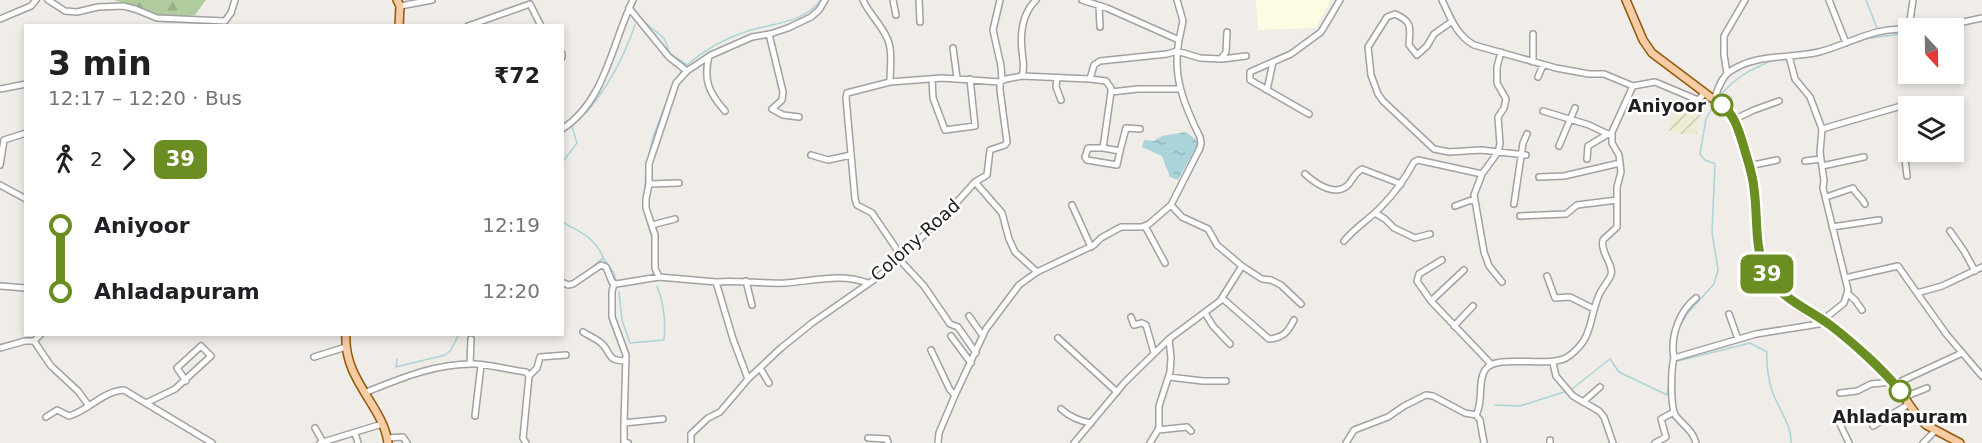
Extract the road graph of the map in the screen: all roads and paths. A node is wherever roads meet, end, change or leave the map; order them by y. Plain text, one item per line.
1 (36, 0) edge
2 (48, 0) edge
3 (235, 0) edge
4 (432, 0) edge
5 (633, 0) edge
6 (825, 0) edge
7 (865, 0) edge
8 (893, 0) edge
9 (919, 0) edge
10 (1000, 0) edge
11 (1034, 0) edge
12 (1082, 0) edge
13 (1177, 0) edge
14 (1340, 0) edge
15 (1442, 0) edge
16 (1626, 0) edge
17 (1745, 0) edge
18 (1829, 0) edge
19 (1913, 0) edge
20 (532, 2) edge
21 (399, 3) edge
22 (1099, 6) junction
23 (629, 8) junction
24 (896, 15) dead end
25 (1911, 18) edge
26 (1982, 18) edge
27 (0, 19) edge
28 (171, 22) edge
29 (920, 22) dead end
30 (1452, 22) junction
31 (1964, 22) edge
32 (399, 24) edge
33 (473, 24) edge
34 (541, 24) edge
35 (1100, 27) dead end
36 (1898, 30) edge
37 (1227, 32) dead end
38 (769, 34) junction
39 (1533, 34) dead end
40 (1179, 40) junction
41 (1846, 43) junction
42 (953, 48) dead end
43 (1177, 51) junction
44 (1501, 52) junction
45 (710, 56) junction
46 (1246, 56) dead end
47 (1789, 56) junction
48 (1221, 59) junction
49 (1273, 62) junction
50 (1533, 62) junction
51 (1543, 64) junction
52 (687, 71) junction
53 (1727, 73) junction
54 (1022, 76) junction
55 (1538, 77) dead end
56 (957, 78) junction
57 (1057, 78) junction
58 (932, 79) junction
59 (970, 79) junction
60 (1090, 79) junction
61 (1001, 81) junction
62 (890, 82) junction
63 (24, 84) edge
64 (1633, 86) junction
65 (0, 89) edge
66 (1179, 89) junction
67 (1267, 90) junction
68 (1111, 92) junction
69 (1704, 94) junction
70 (1061, 100) dead end
71 (1714, 100) junction
72 (1779, 101) dead end
73 (1898, 107) edge
74 (1575, 108) dead end
75 (725, 111) dead end
76 (1543, 111) dead end
77 (1310, 114) dead end
78 (799, 117) dead end
79 (1734, 119) junction
80 (1571, 120) junction
81 (564, 127) edge
82 (1140, 129) dead end
83 (1822, 129) junction
84 (24, 134) edge
85 (1527, 134) dead end
86 (1610, 135) junction
87 (1559, 146) dead end
88 (1103, 148) junction
89 (1120, 151) junction
90 (1498, 152) junction
91 (811, 155) dead end
92 (851, 155) junction
93 (1524, 155) junction
94 (1864, 157) dead end
95 (1587, 159) dead end
96 (1777, 160) dead end
97 (1805, 161) dead end
98 (1822, 162) junction
99 (1905, 162) edge
100 (1620, 163) junction
101 (0, 165) edge
102 (1749, 166) junction
103 (1305, 174) dead end
104 (1482, 174) junction
105 (1907, 176) dead end
106 (1539, 177) dead end
107 (975, 182) junction
108 (679, 183) dead end
109 (649, 184) junction
110 (1401, 184) junction
111 (0, 185) edge
112 (1826, 197) junction
113 (24, 198) edge
114 (1474, 199) junction
115 (1617, 200) junction
116 (1514, 204) dead end
117 (1865, 204) dead end
118 (1071, 205) dead end
119 (1171, 205) junction
120 (1455, 206) dead end
121 (1375, 213) junction
122 (1520, 216) dead end
123 (675, 219) dead end
124 (1879, 220) dead end
125 (652, 225) junction
126 (1145, 226) junction
127 (1832, 227) junction
128 (1950, 231) dead end
129 (1430, 234) dead end
130 (1344, 241) dead end
131 (1091, 247) junction
132 (901, 258) junction
133 (1442, 260) dead end
134 (1165, 263) dead end
135 (1242, 266) junction
136 (1982, 267) edge
137 (1464, 270) dead end
138 (1975, 270) junction
139 (1037, 272) junction
140 (1547, 276) dead end
141 (659, 277) junction
142 (1845, 278) junction
143 (746, 281) junction
144 (716, 282) junction
145 (1502, 282) dead end
146 (564, 283) edge
147 (614, 283) junction
148 (868, 283) junction
149 (0, 286) edge
150 (24, 288) edge
151 (1847, 293) junction
152 (1917, 293) junction
153 (1222, 298) junction
154 (1696, 298) dead end
155 (1431, 301) junction
156 (1300, 304) dead end
157 (752, 305) dead end
158 (1473, 306) dead end
159 (1594, 309) junction
160 (1862, 310) dead end
161 (1204, 313) junction
162 (1729, 314) dead end
163 (969, 316) dead end
164 (1131, 317) dead end
165 (1294, 320) dead end
166 (1825, 322) junction
167 (1454, 326) junction
168 (583, 332) dead end
169 (39, 336) edge
170 (346, 336) edge
171 (951, 336) dead end
172 (983, 336) junction
173 (1058, 338) dead end
174 (471, 339) dead end
175 (1169, 339) junction
176 (1738, 339) junction
177 (34, 341) junction
178 (1230, 344) dead end
179 (346, 347) junction
180 (0, 348) edge
181 (931, 350) dead end
182 (976, 353) junction
183 (1154, 353) junction
184 (1962, 353) junction
185 (566, 355) dead end
186 (314, 357) dead end
187 (1674, 358) junction
188 (626, 361) junction
189 (971, 363) junction
190 (1552, 363) junction
191 (470, 364) junction
192 (1491, 364) junction
193 (482, 365) junction
194 (760, 368) junction
195 (529, 376) junction
196 (1982, 376) edge
197 (1169, 377) junction
198 (748, 379) junction
199 (186, 381) junction
200 (1226, 381) dead end
201 (770, 383) dead end
202 (1893, 383) junction
203 (1600, 387) dead end
204 (1927, 388) dead end
205 (1117, 392) junction
206 (364, 393) junction
207 (1840, 393) dead end
208 (955, 395) junction
209 (1904, 397) junction
210 (1583, 402) junction
211 (146, 403) junction
212 (1909, 404) junction
213 (89, 406) junction
214 (1061, 409) dead end
215 (1674, 412) junction
216 (1476, 415) junction
217 (474, 416) dead end
218 (46, 417) dead end
219 (663, 419) dead end
220 (624, 423) junction
221 (1091, 423) junction
222 (382, 424) junction
223 (1840, 424) dead end
224 (1873, 426) dead end
225 (315, 428) dead end
226 (1158, 430) junction
227 (1936, 430) junction
228 (1191, 431) dead end
229 (355, 433) junction
230 (868, 438) dead end
231 (388, 441) edge
232 (212, 443) edge
233 (322, 443) edge
234 (358, 443) edge
235 (407, 443) edge
236 (525, 443) edge
237 (628, 443) edge
238 (691, 443) edge
239 (888, 443) edge
240 (938, 443) edge
241 (1074, 443) edge
242 (1150, 443) edge
243 (1346, 443) edge
244 (1484, 443) edge
245 (1613, 443) edge
246 (1655, 443) edge
247 (1696, 443) edge
248 (1850, 443) edge
249 (1923, 443) edge
250 (1960, 443) edge

1 - 27 street
2 - 28 street
3 - 28 street
4 - 21 street
5 - 23 street
6 - 38 street
7 - 62 street
8 - 24 street
9 - 29 street
10 - 61 street
11 - 54 street
12 - 22 street
13 - 40 street
14 - 49 street
15 - 30 street
16 - 69 main road
17 - 53 street
18 - 41 street
19 - 25 street
20 - 33 street
20 - 34 street
21 - 32 main road
22 - 35 street
22 - 40 street
23 - 52 street
23 - 81 street
26 - 31 street
30 - 44 street
30 - 90 street
36 - 41 street
37 - 48 street
38 - 45 street
38 - 78 street
39 - 50 street
40 - 43 street
41 - 47 street
42 - 56 street
43 - 48 street
43 - 60 street
43 - 66 street
44 - 50 street
44 - 90 street
45 - 52 street
45 - 75 street
46 - 48 street
47 - 53 street
47 - 83 street
49 - 67 street
49 - 67 street
50 - 51 street
51 - 55 street
51 - 64 street
52 - 109 street
53 - 71 street
54 - 57 street
54 - 61 street
56 - 58 street
56 - 59 street
57 - 60 street
57 - 70 street
58 - 59 street
58 - 62 street
59 - 61 street
60 - 68 street
61 - 107 street, Colony Road
62 - 92 street
63 - 65 street
64 - 69 street
64 - 86 street
66 - 68 street
66 - 119 street
67 - 77 street
68 - 88 street
69 - 71 main road
71 - 79 main road
72 - 79 street
73 - 83 street
74 - 80 street
76 - 80 street
79 - 102 main road
80 - 86 street
80 - 87 street
82 - 89 street
83 - 98 street
84 - 101 street
85 - 93 street
86 - 95 street
86 - 100 street
88 - 89 street
88 - 89 street
90 - 93 street
90 - 104 street
91 - 92 street
92 - 132 street
93 - 116 street
94 - 98 street
96 - 102 street
97 - 98 street
98 - 112 street
99 - 105 street
100 - 106 street
100 - 115 street
102 - 166 main road
103 - 110 street
104 - 110 street
104 - 114 street
107 - 132 street, Colony Road
107 - 139 street
108 - 109 street
109 - 125 street
110 - 121 street
111 - 113 street
112 - 117 street
112 - 127 street
114 - 120 street
114 - 145 street
115 - 122 street
115 - 159 street
118 - 131 street
119 - 126 street
119 - 135 street
121 - 129 street
121 - 130 street
123 - 125 street
124 - 127 street
125 - 141 street
126 - 131 street
126 - 134 street
127 - 142 street
128 - 138 street
131 - 139 street
132 - 148 street, Colony Road
132 - 182 street
133 - 155 street
135 - 153 street
135 - 156 street
136 - 138 street
137 - 155 street
138 - 152 street
139 - 172 street
140 - 159 street
141 - 144 street
141 - 147 street
142 - 151 street
142 - 152 street
143 - 144 street
143 - 148 street
143 - 157 street
144 - 198 street
146 - 147 street
147 - 188 street
148 - 194 street, Colony Road
149 - 150 street
151 - 160 street
151 - 166 street
152 - 184 street
153 - 161 street
153 - 165 street
154 - 187 street
155 - 167 street
158 - 167 street
159 - 190 street
161 - 175 street
161 - 178 street
162 - 176 street
163 - 172 street
164 - 183 street
166 - 176 street
166 - 202 main road
167 - 192 street
168 - 188 street
169 - 177 street
170 - 179 main road
171 - 189 street
172 - 182 street
173 - 205 street
174 - 191 street
175 - 183 street
175 - 197 street
176 - 187 street
177 - 180 street
177 - 213 street
179 - 186 street
179 - 206 main road
181 - 208 street
182 - 189 street
183 - 205 street
184 - 196 street
184 - 202 street
185 - 195 street
187 - 215 street
188 - 220 street
189 - 208 street
190 - 192 street
190 - 210 street
191 - 193 street
191 - 206 street
192 - 216 street
193 - 195 street
193 - 217 street
194 - 198 street, Colony Road
194 - 201 street
195 - 236 street
197 - 200 street
197 - 226 street
198 - 238 street, Colony Road
199 - 199 street
199 - 211 street
202 - 207 street
202 - 209 main road
203 - 210 street
204 - 209 street
205 - 221 street
206 - 222 main road
208 - 240 street
209 - 212 main road
210 - 245 street
211 - 213 street
211 - 232 street
212 - 224 street
212 - 227 main road
213 - 218 street
214 - 221 street
215 - 246 street
215 - 247 street
216 - 243 street
216 - 244 street
219 - 220 street
220 - 237 street
221 - 241 street
222 - 229 street
222 - 231 main road
223 - 248 street
225 - 233 street
226 - 228 street
226 - 242 street
227 - 249 street
227 - 250 main road
229 - 233 street
229 - 234 street
230 - 239 street
231 - 235 street

